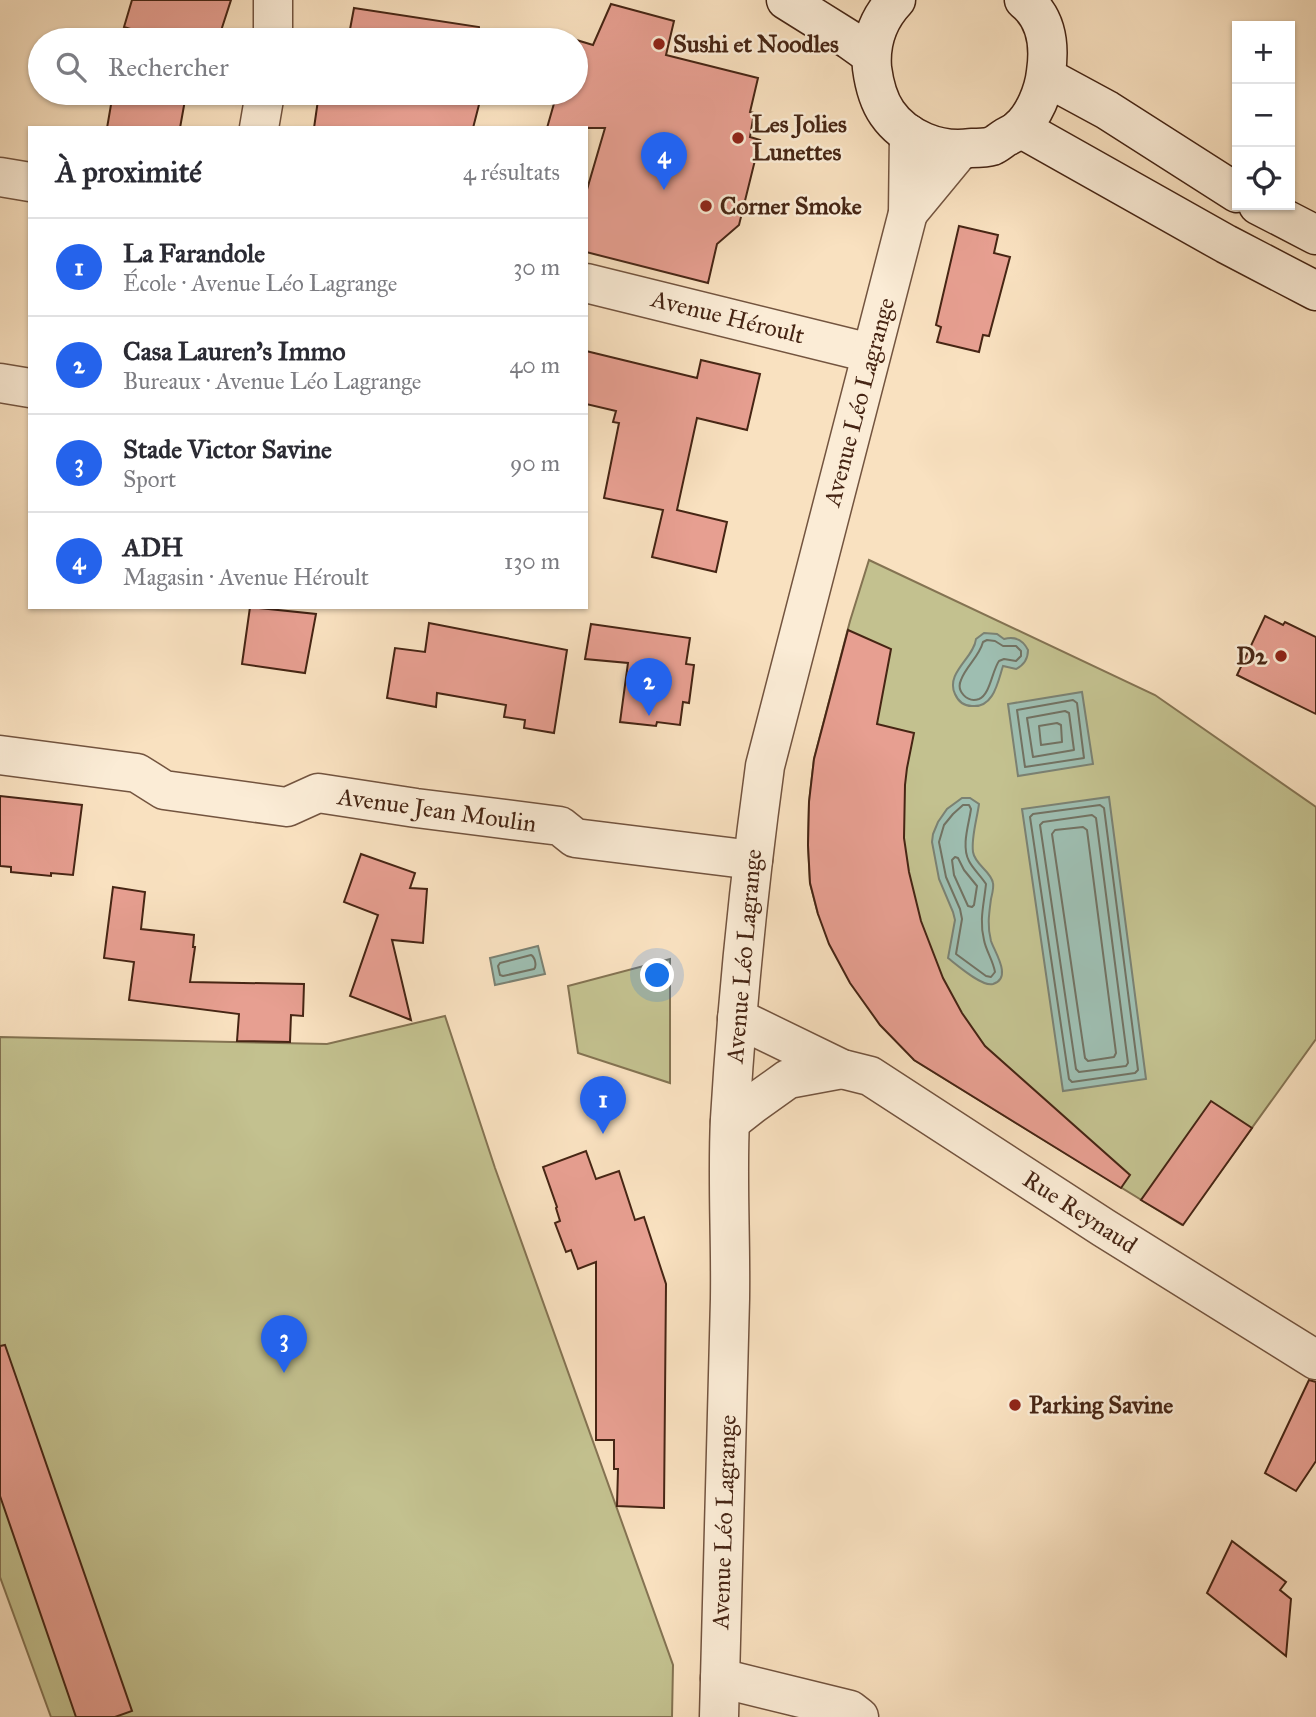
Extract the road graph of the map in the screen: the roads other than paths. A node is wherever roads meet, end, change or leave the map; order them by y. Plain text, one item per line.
1 (273, 0) edge
2 (786, 0) edge
3 (896, 0) edge
4 (1024, 0) edge
5 (273, 28) edge
6 (871, 55) junction
7 (1046, 77) junction
8 (263, 105) edge
9 (259, 126) edge
10 (1020, 128) junction
11 (909, 134) junction
12 (960, 150) junction
13 (0, 177) edge
14 (28, 182) edge
15 (1232, 190) edge
16 (1268, 210) edge
17 (908, 213) junction
18 (1316, 235) edge
19 (588, 283) edge
20 (1316, 291) edge
21 (870, 353) junction
22 (0, 383) edge
23 (28, 388) edge
24 (0, 755) edge
25 (752, 860) junction
26 (737, 1018) junction
27 (842, 1069) junction
28 (730, 1122) junction
29 (1316, 1360) edge
30 (720, 1678) junction
31 (719, 1717) edge
32 (859, 1717) edge

1 - 5 street
2 - 6 street
3 - 6 street
4 - 7 street
6 - 11 street
7 - 10 street
7 - 15 street
8 - 9 street
10 - 12 street
10 - 20 street
11 - 12 street
11 - 17 street, Avenue Léo Lagrange
12 - 17 street, Avenue Léo Lagrange
13 - 14 street
16 - 18 street
17 - 21 street, Avenue Léo Lagrange
19 - 21 street, Avenue Héroult
21 - 25 street, Avenue Léo Lagrange
22 - 23 street
24 - 25 street, Avenue Jean Moulin
25 - 26 street, Avenue Léo Lagrange
26 - 27 street, Rue Reynaud
26 - 28 street, Avenue Léo Lagrange
27 - 28 street, Rue Reynaud
27 - 29 street, Rue Reynaud
28 - 30 street, Avenue Léo Lagrange
30 - 31 street, Avenue Léo Lagrange
30 - 32 street

